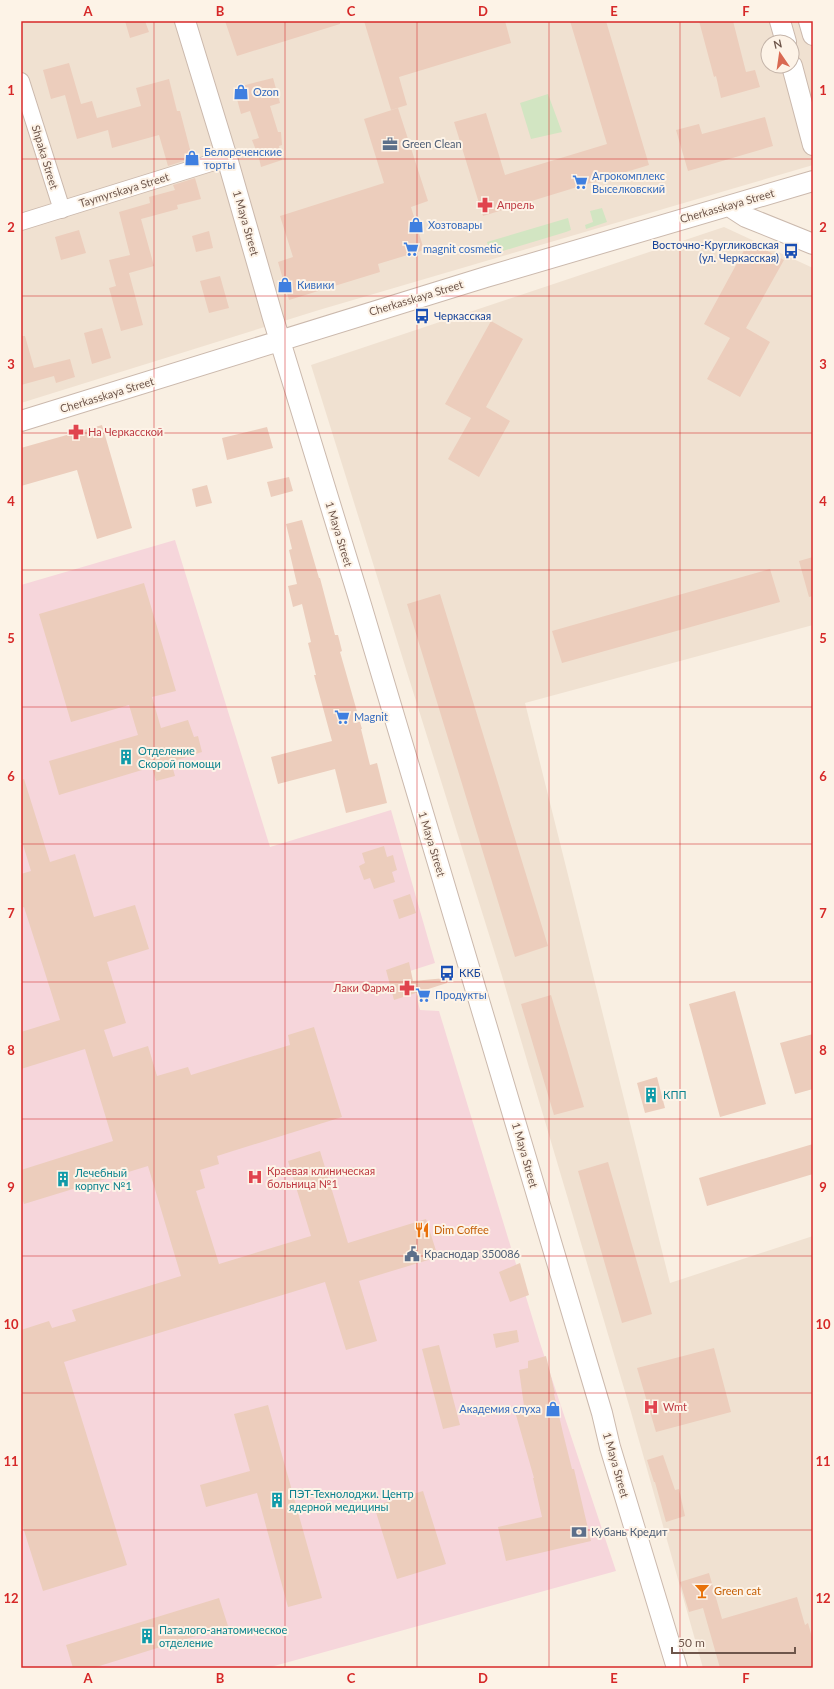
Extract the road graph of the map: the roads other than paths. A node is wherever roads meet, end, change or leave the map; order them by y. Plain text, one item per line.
1 (185, 21) edge
2 (780, 21) edge
3 (809, 21) edge
4 (784, 34) edge
5 (813, 35) edge
6 (794, 74) edge
7 (21, 81) edge
8 (813, 145) edge
9 (227, 158) junction
10 (813, 181) edge
11 (729, 206) junction
12 (62, 210) junction
13 (21, 222) edge
14 (813, 244) edge
15 (279, 340) junction
16 (21, 421) edge
17 (677, 1668) edge

1 - 9 street, 1 Maya Street
2 - 4 street
3 - 5 street
6 - 8 street
7 - 12 street, Shpaka Street
9 - 12 street, Taymyrskaya Street
9 - 15 street, 1 Maya Street
10 - 11 street, Cherkasskaya Street
11 - 14 street
11 - 15 street, Cherkasskaya Street
12 - 13 street, Taymyrskaya Street
15 - 16 street, Cherkasskaya Street
15 - 17 street, 1 Maya Street

